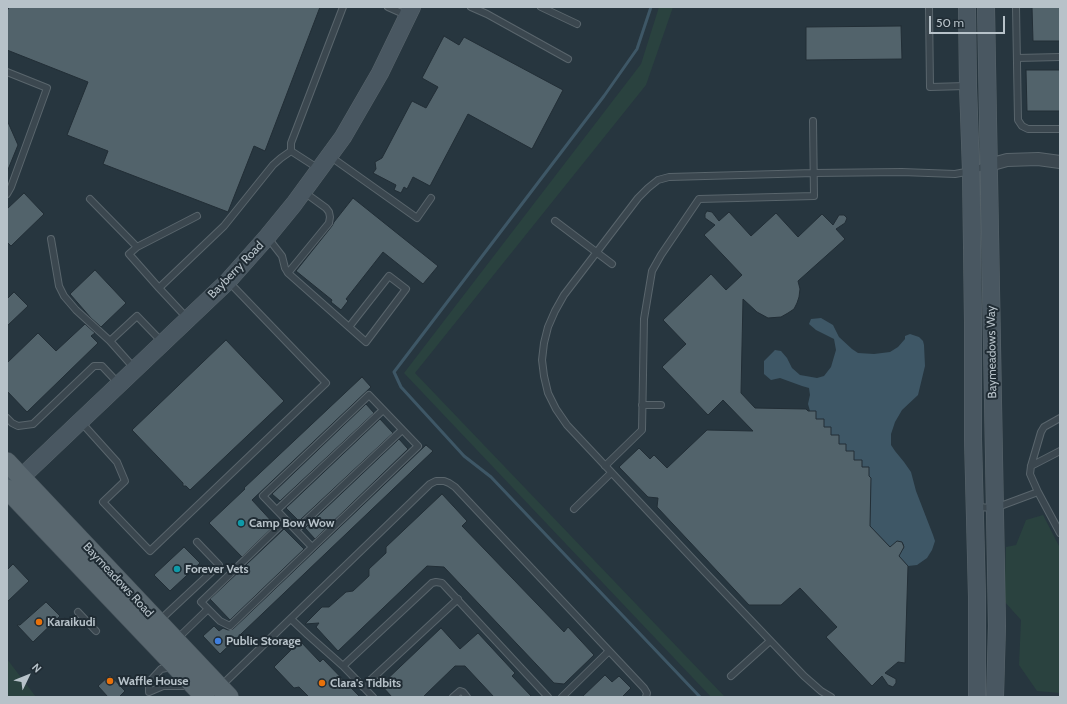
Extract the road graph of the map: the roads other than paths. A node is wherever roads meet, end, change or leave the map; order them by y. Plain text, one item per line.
1 (343, 7) edge
2 (388, 7) edge
3 (471, 7) edge
4 (541, 7) edge
5 (929, 7) edge
6 (967, 7) edge
7 (986, 7) edge
8 (1016, 7) edge
9 (410, 11) edge
10 (577, 24) dead end
11 (1060, 57) edge
12 (568, 58) dead end
13 (1016, 58) junction
14 (7, 72) edge
15 (968, 86) junction
16 (813, 121) dead end
17 (1060, 129) edge
18 (291, 151) junction
19 (325, 162) junction
20 (1060, 162) edge
21 (989, 165) junction
22 (971, 171) junction
23 (814, 173) junction
24 (304, 191) junction
25 (7, 194) edge
26 (431, 198) dead end
27 (90, 199) dead end
28 (197, 216) dead end
29 (555, 221) dead end
30 (267, 237) junction
31 (51, 239) dead end
32 (137, 247) junction
33 (597, 252) junction
34 (612, 264) dead end
35 (288, 273) junction
36 (228, 281) junction
37 (159, 288) junction
38 (188, 319) junction
39 (349, 327) junction
40 (110, 341) junction
41 (163, 343) junction
42 (136, 369) junction
43 (119, 384) junction
44 (642, 405) junction
45 (661, 405) dead end
46 (383, 410) junction
47 (7, 418) edge
48 (1060, 418) edge
49 (80, 421) junction
50 (402, 430) junction
51 (1060, 451) edge
52 (7, 462) edge
53 (605, 466) junction
54 (1031, 466) junction
55 (611, 473) junction
56 (22, 477) junction
57 (7, 491) edge
58 (1038, 492) junction
59 (975, 507) junction
60 (995, 508) junction
61 (574, 509) dead end
62 (277, 510) junction
63 (286, 520) junction
64 (296, 530) junction
65 (1060, 533) edge
66 (197, 542) dead end
67 (312, 547) junction
68 (458, 600) junction
69 (208, 609) junction
70 (78, 612) dead end
71 (291, 619) junction
72 (158, 622) junction
73 (96, 630) dead end
74 (176, 640) junction
75 (770, 641) junction
76 (609, 651) junction
77 (176, 666) junction
78 (343, 666) junction
79 (731, 676) dead end
80 (363, 687) junction
81 (211, 688) edge
82 (373, 697) edge
83 (453, 697) edge
84 (467, 697) edge
85 (548, 697) edge
86 (562, 697) edge
87 (646, 697) edge
88 (831, 697) edge
89 (977, 697) edge
90 (995, 697) edge

1 - 18 lane
2 - 9 lane
3 - 12 lane
4 - 10 lane
5 - 15 lane
6 - 15 street, Baymeadows Way
7 - 21 street, Baymeadows Way
8 - 13 lane
9 - 19 street, Bayberry Road
11 - 13 lane
13 - 17 lane
14 - 25 lane
15 - 22 street, Baymeadows Way
16 - 23 lane
18 - 19 lane
18 - 37 lane
19 - 24 street, Bayberry Road
19 - 26 lane
20 - 21 street
21 - 22 lane
21 - 60 street, Baymeadows Way
22 - 23 lane
22 - 59 street, Baymeadows Way
23 - 33 lane
23 - 44 lane
24 - 30 street, Bayberry Road
24 - 35 lane
27 - 32 lane
28 - 32 lane
29 - 33 lane
30 - 35 lane
30 - 36 street, Bayberry Road
31 - 40 lane
32 - 37 lane
33 - 34 lane
33 - 53 lane
35 - 39 lane
36 - 38 street, Bayberry Road
36 - 49 lane
37 - 38 lane
38 - 41 street, Bayberry Road
39 - 39 lane
40 - 41 lane
40 - 42 lane
41 - 42 street, Bayberry Road
42 - 43 street, Bayberry Road
43 - 47 lane
43 - 49 street, Bayberry Road
44 - 45 lane
44 - 53 lane
46 - 50 lane
46 - 62 lane
46 - 62 lane
48 - 54 lane
49 - 56 street, Bayberry Road
50 - 64 lane
50 - 67 lane
51 - 54 lane
52 - 56 main road, Baymeadows Road
53 - 55 lane
54 - 58 lane
55 - 61 lane
55 - 75 lane
56 - 57 street, Bayberry Road
56 - 72 main road, Baymeadows Road
57 - 77 main road, Baymeadows Road
58 - 60 lane
58 - 65 lane
59 - 60 lane
59 - 89 street, Baymeadows Way
60 - 90 street, Baymeadows Way
62 - 63 lane
63 - 64 lane
63 - 69 lane
64 - 67 lane
66 - 72 lane
67 - 69 lane
68 - 78 lane
68 - 80 lane
68 - 85 lane
69 - 74 lane
70 - 73 lane
71 - 76 lane
71 - 78 lane
71 - 81 lane
72 - 74 main road, Baymeadows Road
74 - 81 main road, Baymeadows Road
75 - 79 lane
75 - 88 lane
76 - 86 lane
76 - 87 lane
77 - 81 main road, Baymeadows Road
77 - 81 lane
78 - 80 lane
80 - 82 lane
83 - 84 lane

